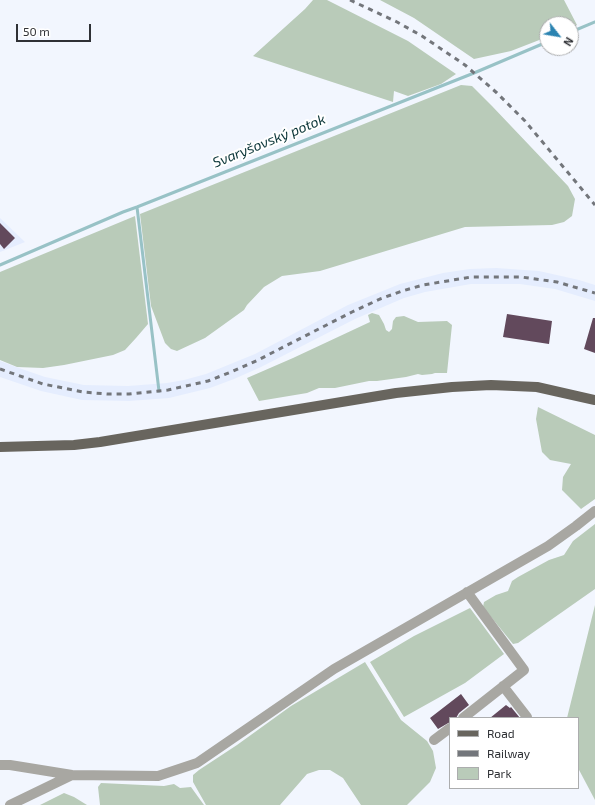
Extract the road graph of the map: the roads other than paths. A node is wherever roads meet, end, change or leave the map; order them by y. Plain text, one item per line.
1 (595, 400) edge
2 (0, 447) edge
3 (595, 511) edge
4 (467, 592) junction
5 (503, 686) junction
6 (464, 717) edge
7 (527, 717) edge
8 (449, 729) edge
9 (434, 740) dead end
10 (0, 765) edge
11 (72, 775) junction
12 (10, 805) edge

1 - 2 main road
3 - 4 street
4 - 5 street
4 - 11 street
5 - 6 street
5 - 7 street
8 - 9 street
10 - 11 street
11 - 12 street

